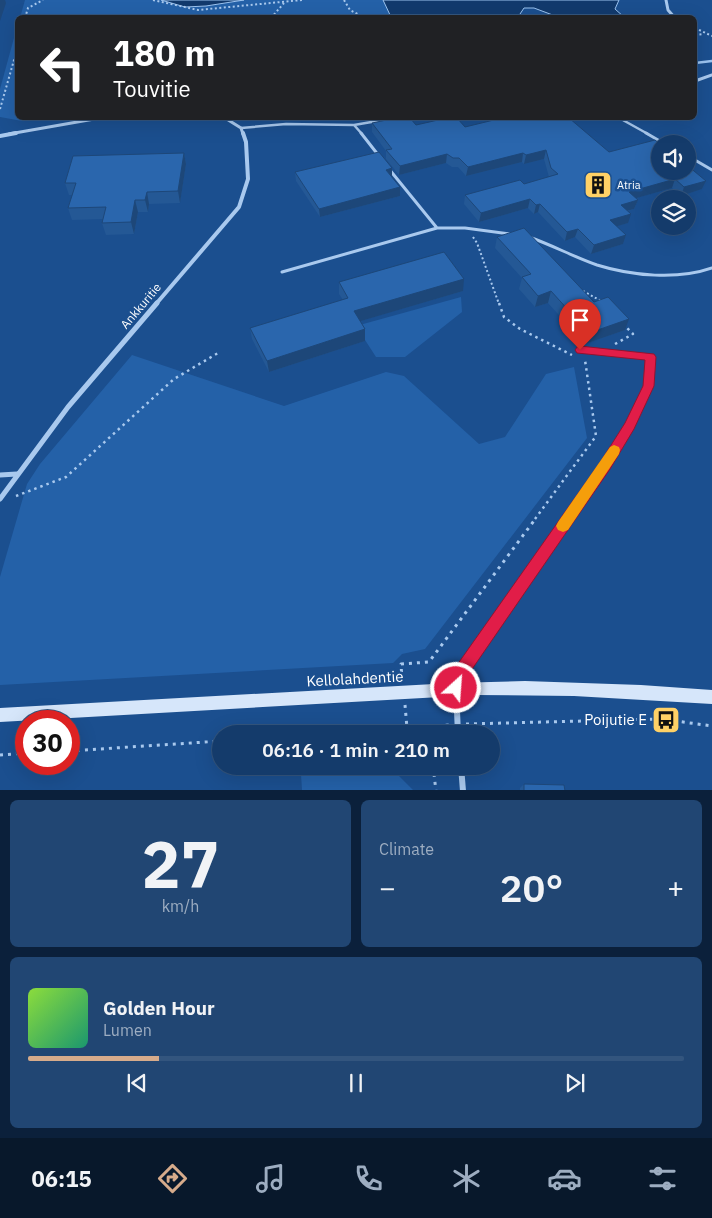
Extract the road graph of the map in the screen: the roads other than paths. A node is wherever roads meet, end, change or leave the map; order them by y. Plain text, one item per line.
1 (666, 0) edge
2 (672, 15) edge
3 (712, 74) edge
4 (697, 80) edge
5 (89, 120) edge
6 (228, 120) edge
7 (384, 120) edge
8 (433, 120) edge
9 (454, 120) edge
10 (624, 120) edge
11 (354, 126) junction
12 (240, 128) junction
13 (0, 136) edge
14 (651, 136) edge
15 (696, 161) edge
16 (712, 170) edge
17 (437, 228) junction
18 (512, 234) edge
19 (521, 236) edge
20 (712, 268) edge
21 (282, 272) dead end
22 (580, 350) dead end
23 (17, 474) junction
24 (0, 475) edge
25 (0, 499) edge
26 (456, 688) junction
27 (712, 697) edge
28 (0, 715) edge
29 (458, 725) edge
30 (462, 775) edge
31 (464, 790) edge

1 - 2 street
3 - 4 street
5 - 13 street
6 - 12 street
7 - 11 lane
8 - 9 lane
10 - 14 lane
11 - 12 lane
11 - 17 lane
12 - 23 street, Ankkuritie
15 - 16 lane
17 - 18 lane
17 - 21 lane
19 - 20 lane
22 - 26 street
23 - 24 street
23 - 25 street, Ankkuritie
26 - 27 street, Kellolahdentie
26 - 28 street, Kellolahdentie
26 - 29 street
30 - 31 street

